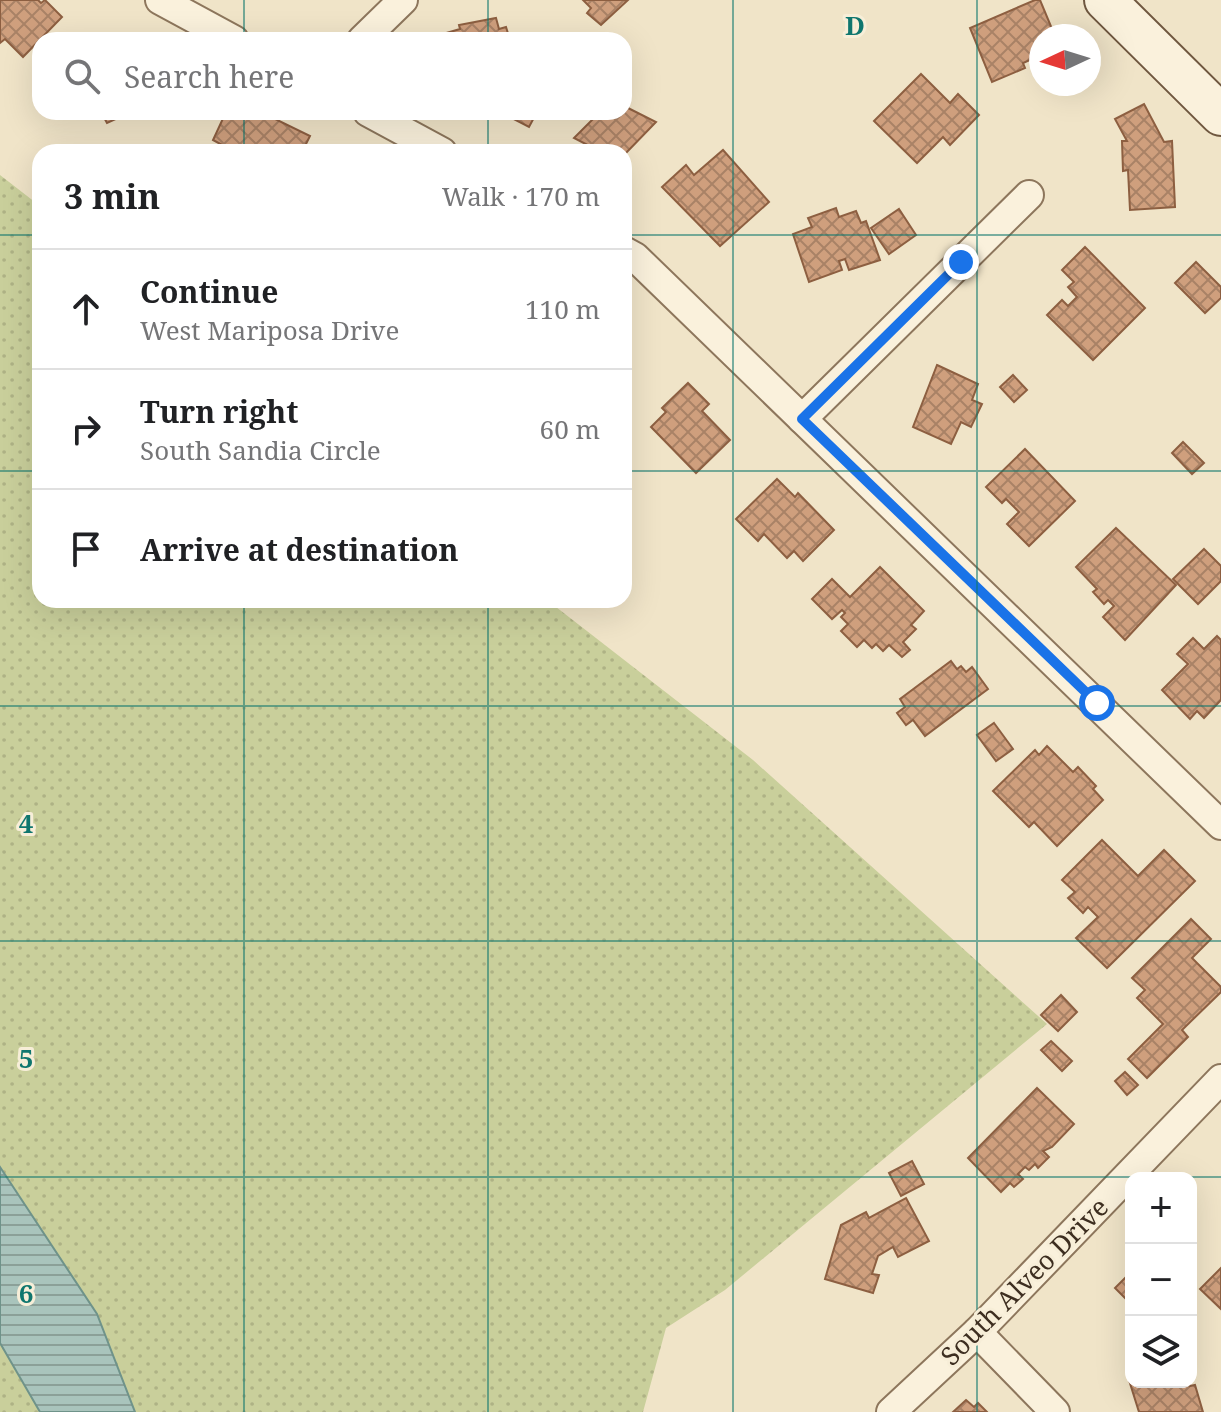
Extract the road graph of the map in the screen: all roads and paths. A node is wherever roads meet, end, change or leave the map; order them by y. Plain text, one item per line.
1 (160, 0) edge
2 (403, 0) edge
3 (1105, 0) edge
4 (219, 32) edge
5 (370, 32) edge
6 (1221, 115) edge
7 (383, 120) edge
8 (427, 144) edge
9 (1029, 195) dead end
10 (632, 255) edge
11 (802, 419) junction
12 (1217, 813) edge
13 (1221, 1079) edge
14 (977, 1332) junction
15 (891, 1412) edge
16 (1055, 1412) edge

1 - 4 street
2 - 5 street
3 - 6 main road
7 - 8 street
9 - 11 street
10 - 11 street
11 - 12 street
13 - 14 street, South Alveo Drive
14 - 15 street, South Alveo Drive
14 - 16 street

